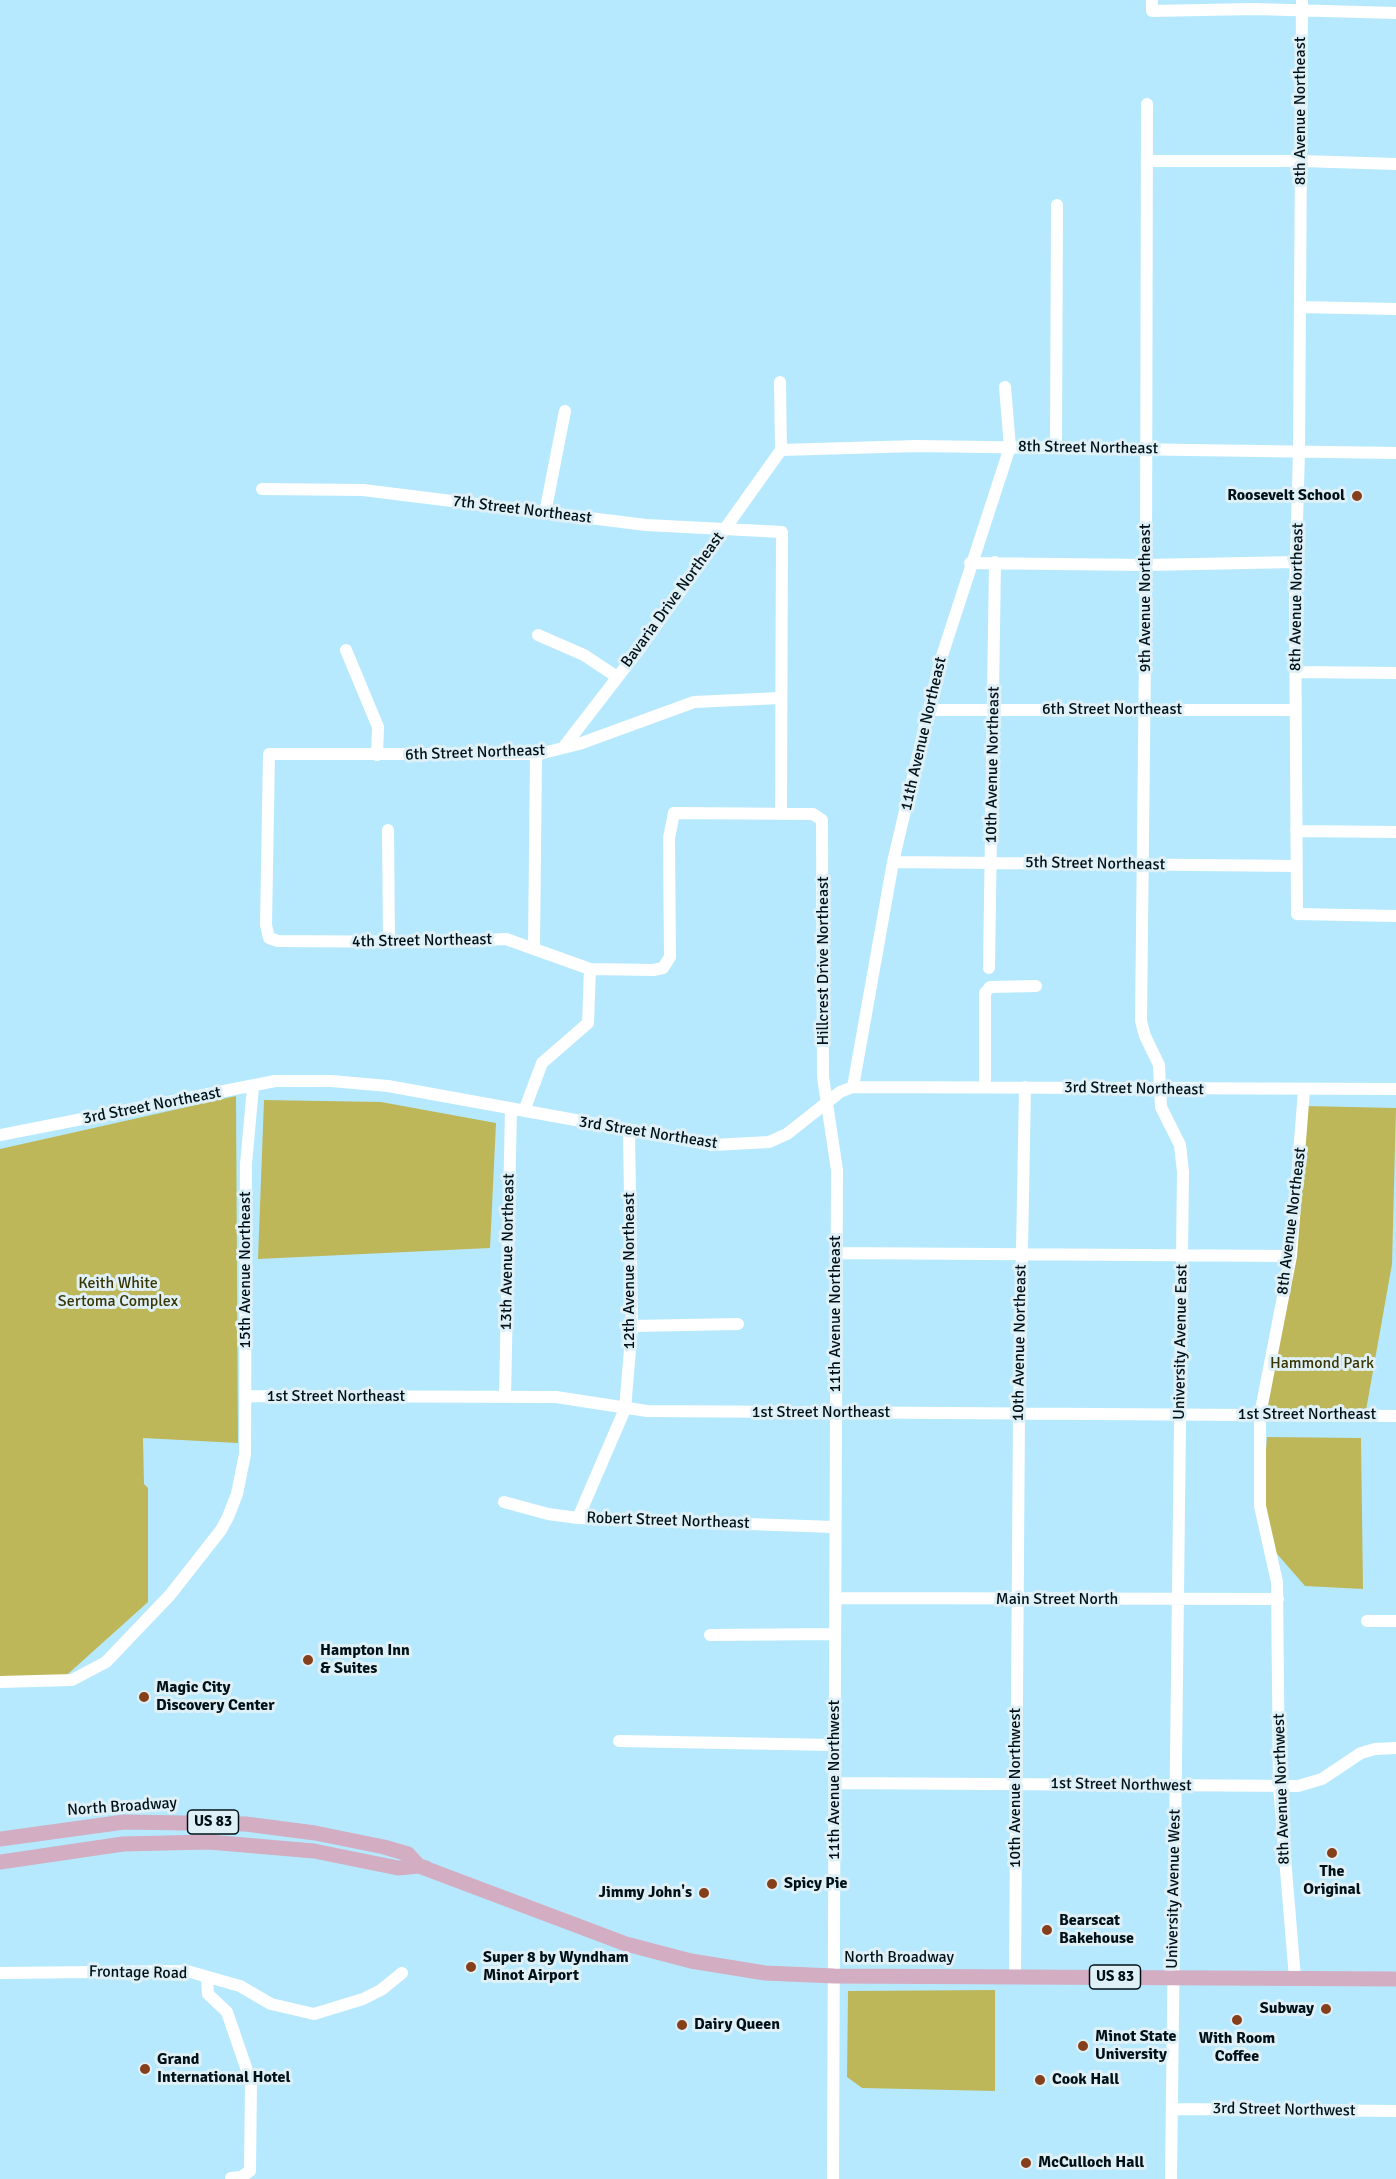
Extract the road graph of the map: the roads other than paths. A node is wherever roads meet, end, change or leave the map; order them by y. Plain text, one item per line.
1 (1152, 0) edge
2 (1302, 5) edge
3 (1396, 13) edge
4 (1147, 104) dead end
5 (1300, 160) junction
6 (1148, 161) junction
7 (1396, 164) edge
8 (1057, 205) dead end
9 (1300, 307) junction
10 (1396, 309) edge
11 (780, 382) dead end
12 (1005, 387) dead end
13 (565, 411) dead end
14 (1010, 447) junction
15 (1056, 448) junction
16 (1146, 449) junction
17 (781, 450) junction
18 (1299, 451) junction
19 (1396, 453) edge
20 (262, 489) dead end
21 (545, 513) junction
22 (725, 529) junction
23 (995, 562) junction
24 (1296, 562) junction
25 (970, 563) junction
26 (1146, 565) junction
27 (538, 636) dead end
28 (346, 650) dead end
29 (1296, 672) junction
30 (1396, 673) edge
31 (617, 677) junction
32 (780, 698) junction
33 (929, 710) junction
34 (993, 710) junction
35 (1145, 710) junction
36 (1295, 710) junction
37 (563, 748) junction
38 (377, 755) junction
39 (536, 755) junction
40 (781, 813) junction
41 (387, 830) dead end
42 (1296, 831) junction
43 (1396, 832) edge
44 (893, 862) junction
45 (992, 862) junction
46 (1142, 864) junction
47 (1296, 867) junction
48 (1396, 916) edge
49 (278, 941) joint
50 (389, 942) junction
51 (534, 948) junction
52 (989, 968) dead end
53 (590, 969) junction
54 (1036, 986) dead end
55 (253, 1087) junction
56 (854, 1087) junction
57 (985, 1087) junction
58 (1025, 1087) junction
59 (1160, 1089) junction
60 (1396, 1089) edge
61 (1304, 1090) junction
62 (826, 1103) junction
63 (511, 1108) junction
64 (524, 1111) junction
65 (629, 1132) junction
66 (0, 1135) edge
67 (836, 1253) junction
68 (1022, 1254) junction
69 (1182, 1255) junction
70 (1291, 1256) junction
71 (738, 1324) dead end
72 (632, 1326) junction
73 (247, 1396) junction
74 (505, 1397) junction
75 (625, 1409) junction
76 (835, 1413) junction
77 (1019, 1414) junction
78 (1179, 1414) junction
79 (1260, 1415) junction
80 (1396, 1416) edge
81 (504, 1503) dead end
82 (578, 1518) junction
83 (834, 1527) junction
84 (835, 1598) junction
85 (1178, 1599) junction
86 (1278, 1599) junction
87 (1018, 1600) junction
88 (1367, 1621) dead end
89 (1396, 1621) edge
90 (836, 1634) junction
91 (710, 1635) dead end
92 (0, 1683) edge
93 (619, 1742) dead end
94 (836, 1745) junction
95 (1396, 1748) edge
96 (835, 1783) junction
97 (1016, 1784) junction
98 (1176, 1785) junction
99 (1279, 1786) junction
100 (0, 1839) edge
101 (0, 1862) edge
102 (419, 1866) junction
103 (0, 1972) edge
104 (402, 1973) dead end
105 (834, 1976) junction
106 (1015, 1977) junction
107 (1174, 1977) junction
108 (1295, 1978) junction
109 (207, 1979) junction
110 (1396, 1979) edge
111 (1173, 2109) junction
112 (1396, 2111) edge
113 (231, 2178) edge
114 (833, 2179) edge
115 (1171, 2179) edge

1 - 2 street
2 - 3 street
2 - 5 street, 8th Avenue Northeast
4 - 6 street, 9th Avenue Northeast
5 - 6 street
5 - 7 street
5 - 9 street, 8th Avenue Northeast
6 - 16 street, 9th Avenue Northeast
8 - 15 street
9 - 10 street
9 - 18 street, 8th Avenue Northeast
11 - 17 street
12 - 14 street, 11th Avenue Northeast
13 - 21 street
14 - 15 street, 8th Street Northeast
14 - 17 street, 8th Street Northeast
14 - 25 street, 11th Avenue Northeast
15 - 16 street, 8th Street Northeast
16 - 18 street, 8th Street Northeast
16 - 26 street, 9th Avenue Northeast
17 - 22 street, Bavaria Drive Northeast
18 - 19 street, 8th Street Northeast
18 - 24 street, 8th Avenue Northeast
20 - 21 street, 7th Street Northeast
21 - 22 street, 7th Street Northeast
22 - 31 street, Bavaria Drive Northeast
22 - 32 street, 7th Street Northeast
23 - 25 street
23 - 26 street
23 - 34 street, 10th Avenue Northeast
24 - 26 street
24 - 29 street, 8th Avenue Northeast
25 - 33 street, 11th Avenue Northeast
26 - 35 street, 9th Avenue Northeast
27 - 31 street
28 - 38 street
29 - 30 street
29 - 36 street, 8th Avenue Northeast
31 - 37 street, Bavaria Drive Northeast
32 - 37 street, 6th Street Northeast
32 - 40 street
33 - 34 street, 6th Street Northeast
33 - 44 street, 11th Avenue Northeast
34 - 35 street, 6th Street Northeast
34 - 45 street, 10th Avenue Northeast
35 - 36 street, 6th Street Northeast
35 - 46 street, 9th Avenue Northeast
36 - 42 street, 8th Avenue Northeast
37 - 39 street, 6th Street Northeast
38 - 39 street, 6th Street Northeast
38 - 49 street, 6th Street Northeast
39 - 51 street
40 - 53 street, 4th Street Northeast
40 - 62 street, Hillcrest Drive Northeast
41 - 50 street
42 - 43 street
42 - 47 street, 8th Avenue Northeast
44 - 45 street, 5th Street Northeast
44 - 56 street, 11th Avenue Northeast
45 - 46 street, 5th Street Northeast
45 - 52 street, 10th Avenue Northeast
46 - 47 street, 5th Street Northeast
46 - 59 street, 9th Avenue Northeast
47 - 48 street, 8th Avenue Northeast
49 - 50 street, 4th Street Northeast
50 - 51 street, 4th Street Northeast
51 - 53 street, 4th Street Northeast
53 - 64 street
54 - 57 street
55 - 63 street, 3rd Street Northeast
55 - 66 street, 3rd Street Northeast
55 - 73 street, 15th Avenue Northeast
56 - 57 street, 3rd Street Northeast
56 - 62 street, 3rd Street Northeast
57 - 58 street, 3rd Street Northeast
58 - 59 street, 3rd Street Northeast
58 - 68 street, 10th Avenue Northeast
59 - 61 street, 3rd Street Northeast
59 - 69 street, University Avenue East
60 - 61 street, 3rd Street Northeast
61 - 70 street, 8th Avenue Northeast
62 - 65 street, 3rd Street Northeast
62 - 67 street, 11th Avenue Northeast
63 - 64 street, 3rd Street Northeast
63 - 74 street, 13th Avenue Northeast
64 - 65 street, 3rd Street Northeast
65 - 72 street, 12th Avenue Northeast
67 - 68 street
67 - 76 street, 11th Avenue Northeast
68 - 69 street
68 - 77 street, 10th Avenue Northeast
69 - 70 street
69 - 78 street, University Avenue East
70 - 79 street, 8th Avenue Northeast
71 - 72 street
72 - 75 street, 12th Avenue Northeast
73 - 74 street, 1st Street Northeast
73 - 92 street, 15th Avenue Northeast
74 - 75 street, 1st Street Northeast
75 - 76 street, 1st Street Northeast
75 - 82 street, 12th Avenue Northeast
76 - 77 street, 1st Street Northeast
76 - 83 street, 11th Avenue Northeast
77 - 78 street, 1st Street Northeast
77 - 87 street, 10th Avenue Northeast
78 - 79 street, 1st Street Northeast
78 - 85 street, University Avenue East
79 - 80 street, 1st Street Northeast
79 - 86 street, 8th Avenue Northeast
81 - 82 street, Robert Street Northeast
82 - 83 street, Robert Street Northeast
83 - 84 street, 11th Avenue Northeast
84 - 87 street, Main Street North
84 - 90 street, 11th Avenue Northwest
85 - 86 street, Main Street North
85 - 87 street, Main Street North
85 - 98 street, University Avenue West
86 - 99 street, 8th Avenue Northwest
87 - 97 street, 10th Avenue Northwest
88 - 89 street
90 - 91 street
90 - 94 street, 11th Avenue Northwest
93 - 94 street
94 - 96 street, 11th Avenue Northwest
95 - 99 street, 1st Street Northwest
96 - 97 street, 1st Street Northwest
96 - 105 street, 11th Avenue Northwest
97 - 98 street, 1st Street Northwest
97 - 106 street, 10th Avenue Northwest
98 - 99 street, 1st Street Northwest
98 - 107 street, University Avenue West
99 - 108 street, 8th Avenue Northwest
100 - 102 main road, North Broadway / US 83
101 - 102 main road, North Broadway / US 83
102 - 105 main road, North Broadway / US 83
103 - 109 street, Frontage Road
104 - 109 street, Frontage Road
105 - 106 main road, North Broadway / US 83
105 - 114 street, 11th Avenue Northwest
106 - 107 main road, North Broadway / US 83
107 - 108 main road, North Broadway / US 83
107 - 111 street, University Avenue West
108 - 110 main road, North Broadway / US 83
109 - 113 street
111 - 112 street, 3rd Street Northwest
111 - 115 street, University Avenue West

